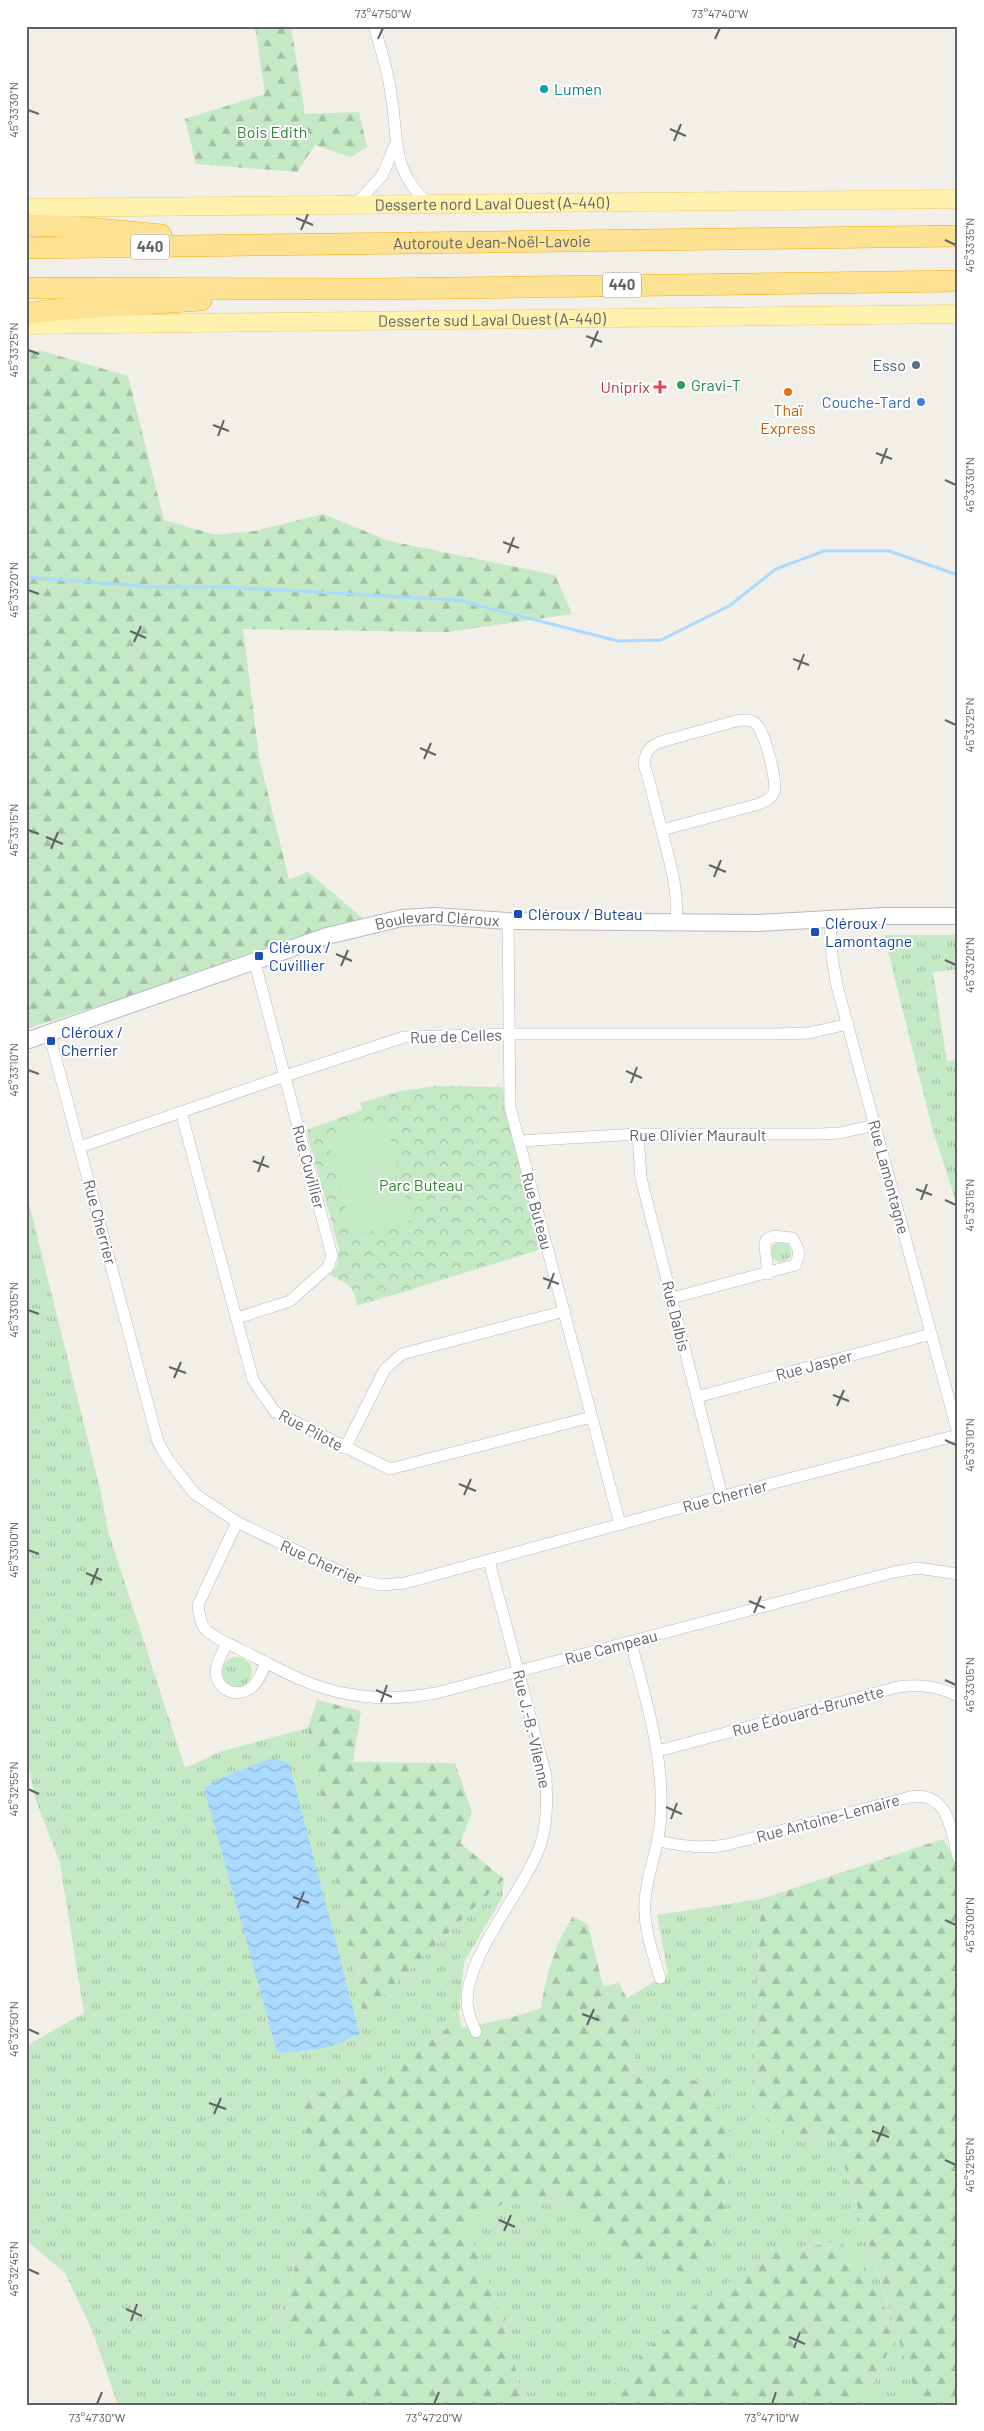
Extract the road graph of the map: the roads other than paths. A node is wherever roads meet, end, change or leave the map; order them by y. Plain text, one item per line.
1 (374, 26) edge
2 (395, 145) junction
3 (958, 199) edge
4 (356, 204) junction
5 (430, 204) junction
6 (26, 208) edge
7 (26, 225) edge
8 (958, 236) edge
9 (274, 245) junction
10 (26, 248) edge
11 (958, 281) edge
12 (26, 288) edge
13 (376, 289) junction
14 (26, 314) edge
15 (954, 318) edge
16 (26, 325) edge
17 (662, 830) junction
18 (958, 916) edge
19 (830, 919) junction
20 (508, 921) junction
21 (676, 923) junction
22 (255, 963) junction
23 (848, 1024) junction
24 (50, 1033) junction
25 (509, 1034) junction
26 (26, 1041) edge
27 (284, 1076) junction
28 (181, 1112) junction
29 (875, 1125) junction
30 (638, 1134) junction
31 (519, 1141) junction
32 (80, 1147) junction
33 (768, 1274) dead end
34 (672, 1298) junction
35 (565, 1311) junction
36 (237, 1318) junction
37 (930, 1334) junction
38 (697, 1397) junction
39 (591, 1417) junction
40 (958, 1434) edge
41 (345, 1448) junction
42 (722, 1496) junction
43 (237, 1522) junction
44 (620, 1524) junction
45 (489, 1561) junction
46 (958, 1574) edge
47 (631, 1642) junction
48 (227, 1643) junction
49 (266, 1662) junction
50 (519, 1670) junction
51 (958, 1696) edge
52 (658, 1751) junction
53 (659, 1841) junction
54 (958, 1857) edge
55 (660, 1978) dead end
56 (476, 2032) dead end

1 - 2 street
2 - 4 street
2 - 5 street
3 - 5 main road, Desserte nord Laval Ouest (A-440)
4 - 5 main road, Desserte nord Laval Ouest (A-440)
4 - 6 main road, Desserte nord Laval Ouest (A-440)
7 - 9 highway
8 - 9 highway, Autoroute Jean-Noël-Lavoie / 440
9 - 10 highway, Autoroute Jean-Noël-Lavoie / 440
11 - 13 highway, 440
12 - 13 highway, 440
13 - 14 highway
15 - 16 main road, Desserte sud Laval Ouest (A-440)
17 - 17 street
17 - 21 street
18 - 19 street, Boulevard Cléroux
19 - 21 street, Boulevard Cléroux
19 - 23 street, Rue Lamontagne
20 - 21 street, Boulevard Cléroux
20 - 22 street, Boulevard Cléroux
20 - 25 street, Rue Buteau
22 - 24 street, Boulevard Cléroux
22 - 27 street, Rue Cuvillier
23 - 25 street, Rue de Celles
23 - 29 street, Rue Lamontagne
24 - 26 street, Boulevard Cléroux
24 - 32 street, Rue Cherrier
25 - 27 street, Rue de Celles
25 - 31 street, Rue Buteau
27 - 28 street, Rue de Celles
27 - 36 street, Rue Cuvillier
28 - 32 street, Rue de Celles
28 - 36 street, Rue Pilote
29 - 30 street, Rue Olivier Maurault
29 - 37 street, Rue Lamontagne
30 - 31 street, Rue Olivier Maurault
30 - 34 street, Rue Dalbis
31 - 35 street, Rue Buteau
32 - 43 street, Rue Cherrier
33 - 34 street
34 - 38 street, Rue Dalbis
35 - 39 street, Rue Buteau
35 - 41 street
36 - 41 street, Rue Pilote
37 - 38 street, Rue Jasper
37 - 40 street, Rue Lamontagne
38 - 42 street, Rue Dalbis
39 - 41 street, Rue Pilote
39 - 44 street, Rue Buteau
40 - 42 street, Rue Cherrier
42 - 44 street, Rue Cherrier
43 - 45 street, Rue Cherrier
43 - 48 street, Rue Campeau
44 - 45 street, Rue Cherrier
45 - 50 street, Rue J.-B.-Vilenne
46 - 47 street, Rue Campeau
47 - 50 street, Rue Campeau
47 - 52 street
48 - 49 street, Rue Campeau
48 - 49 street
49 - 50 street, Rue Campeau
50 - 56 street, Rue J.-B.-Vilenne
51 - 52 street, Rue Édouard-Brunette
52 - 53 street
53 - 54 street, Rue Antoine-Lemaire
53 - 55 street

